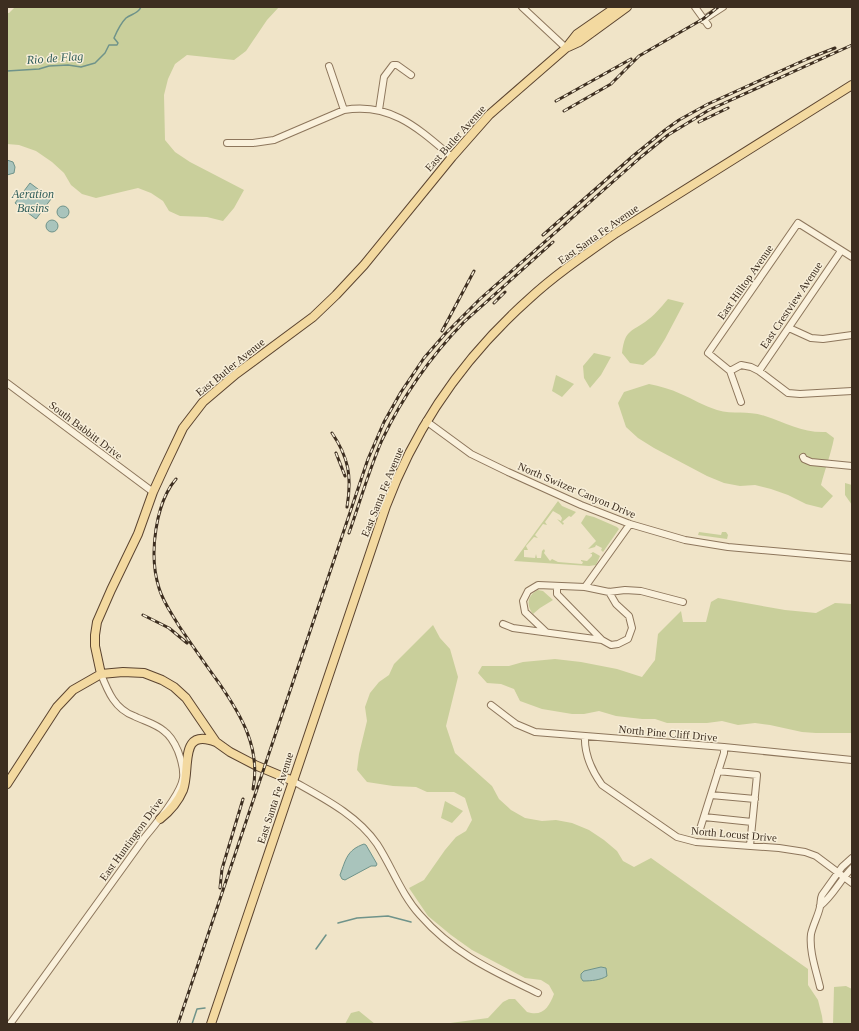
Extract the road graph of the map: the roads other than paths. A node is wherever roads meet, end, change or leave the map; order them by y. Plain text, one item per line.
1 (522, 7) edge
2 (616, 7) edge
3 (627, 7) edge
4 (695, 7) edge
5 (723, 7) edge
6 (703, 20) junction
7 (708, 25) dead end
8 (566, 48) junction
9 (329, 66) dead end
10 (411, 75) dead end
11 (852, 85) edge
12 (344, 110) junction
13 (379, 110) junction
14 (228, 143) dead end
15 (452, 157) junction
16 (841, 251) junction
17 (852, 258) edge
18 (789, 328) junction
19 (852, 335) edge
20 (730, 371) junction
21 (759, 371) junction
22 (7, 383) edge
23 (852, 391) edge
24 (741, 402) dead end
25 (426, 421) junction
26 (803, 457) dead end
27 (852, 466) edge
28 (153, 492) junction
29 (630, 524) junction
30 (852, 558) edge
31 (557, 586) junction
32 (585, 587) junction
33 (609, 592) junction
34 (683, 602) dead end
35 (503, 624) dead end
36 (546, 632) junction
37 (602, 640) junction
38 (101, 674) junction
39 (491, 705) dead end
40 (584, 736) junction
41 (216, 742) junction
42 (724, 747) junction
43 (852, 760) edge
44 (718, 771) junction
45 (292, 781) junction
46 (7, 784) edge
47 (711, 795) junction
48 (755, 799) junction
49 (704, 817) junction
50 (160, 819) junction
51 (752, 822) junction
52 (700, 829) dead end
53 (750, 846) junction
54 (852, 858) edge
55 (852, 868) edge
56 (838, 873) junction
57 (844, 877) junction
58 (852, 883) edge
59 (820, 906) junction
60 (820, 987) dead end
61 (538, 993) dead end
62 (10, 1024) edge
63 (211, 1024) edge

1 - 8 street
2 - 8 main road, East Butler Avenue
3 - 8 main road, East Butler Avenue
4 - 6 street
5 - 6 street
6 - 7 street
8 - 15 main road, East Butler Avenue
9 - 12 street
10 - 13 street
11 - 25 main road, East Santa Fe Avenue
12 - 13 street
12 - 14 street
13 - 15 street
15 - 28 main road, East Butler Avenue
16 - 17 street
16 - 18 street, East Crestview Avenue
16 - 20 street, East Hilltop Avenue
18 - 19 street
18 - 21 street, East Crestview Avenue
20 - 21 street
20 - 24 street
21 - 23 street
22 - 28 street, South Babbitt Drive
25 - 29 street, North Switzer Canyon Drive
25 - 45 main road, East Santa Fe Avenue
26 - 27 street
28 - 38 main road, East Butler Avenue
29 - 30 street, North Switzer Canyon Drive
29 - 32 street
31 - 32 street
31 - 36 street
31 - 37 street
32 - 33 street
33 - 34 street
33 - 37 street
35 - 36 street
36 - 37 street
38 - 41 main road
38 - 46 main road
38 - 50 street, East Huntington Drive
39 - 40 street, North Pine Cliff Drive
40 - 42 street, North Pine Cliff Drive
40 - 53 street, North Locust Drive
41 - 45 main road
41 - 50 main road
42 - 43 street, North Pine Cliff Drive
42 - 44 street
44 - 47 street
44 - 48 street
45 - 61 street
45 - 63 main road, East Santa Fe Avenue
47 - 48 street
47 - 49 street
48 - 51 street
49 - 51 street
49 - 52 street
50 - 62 street, East Huntington Drive
51 - 53 street
53 - 56 street, North Locust Drive
54 - 56 street
55 - 57 street
56 - 57 street, North Locust Drive
56 - 59 street
57 - 58 street, North Locust Drive
57 - 59 street
59 - 60 street

